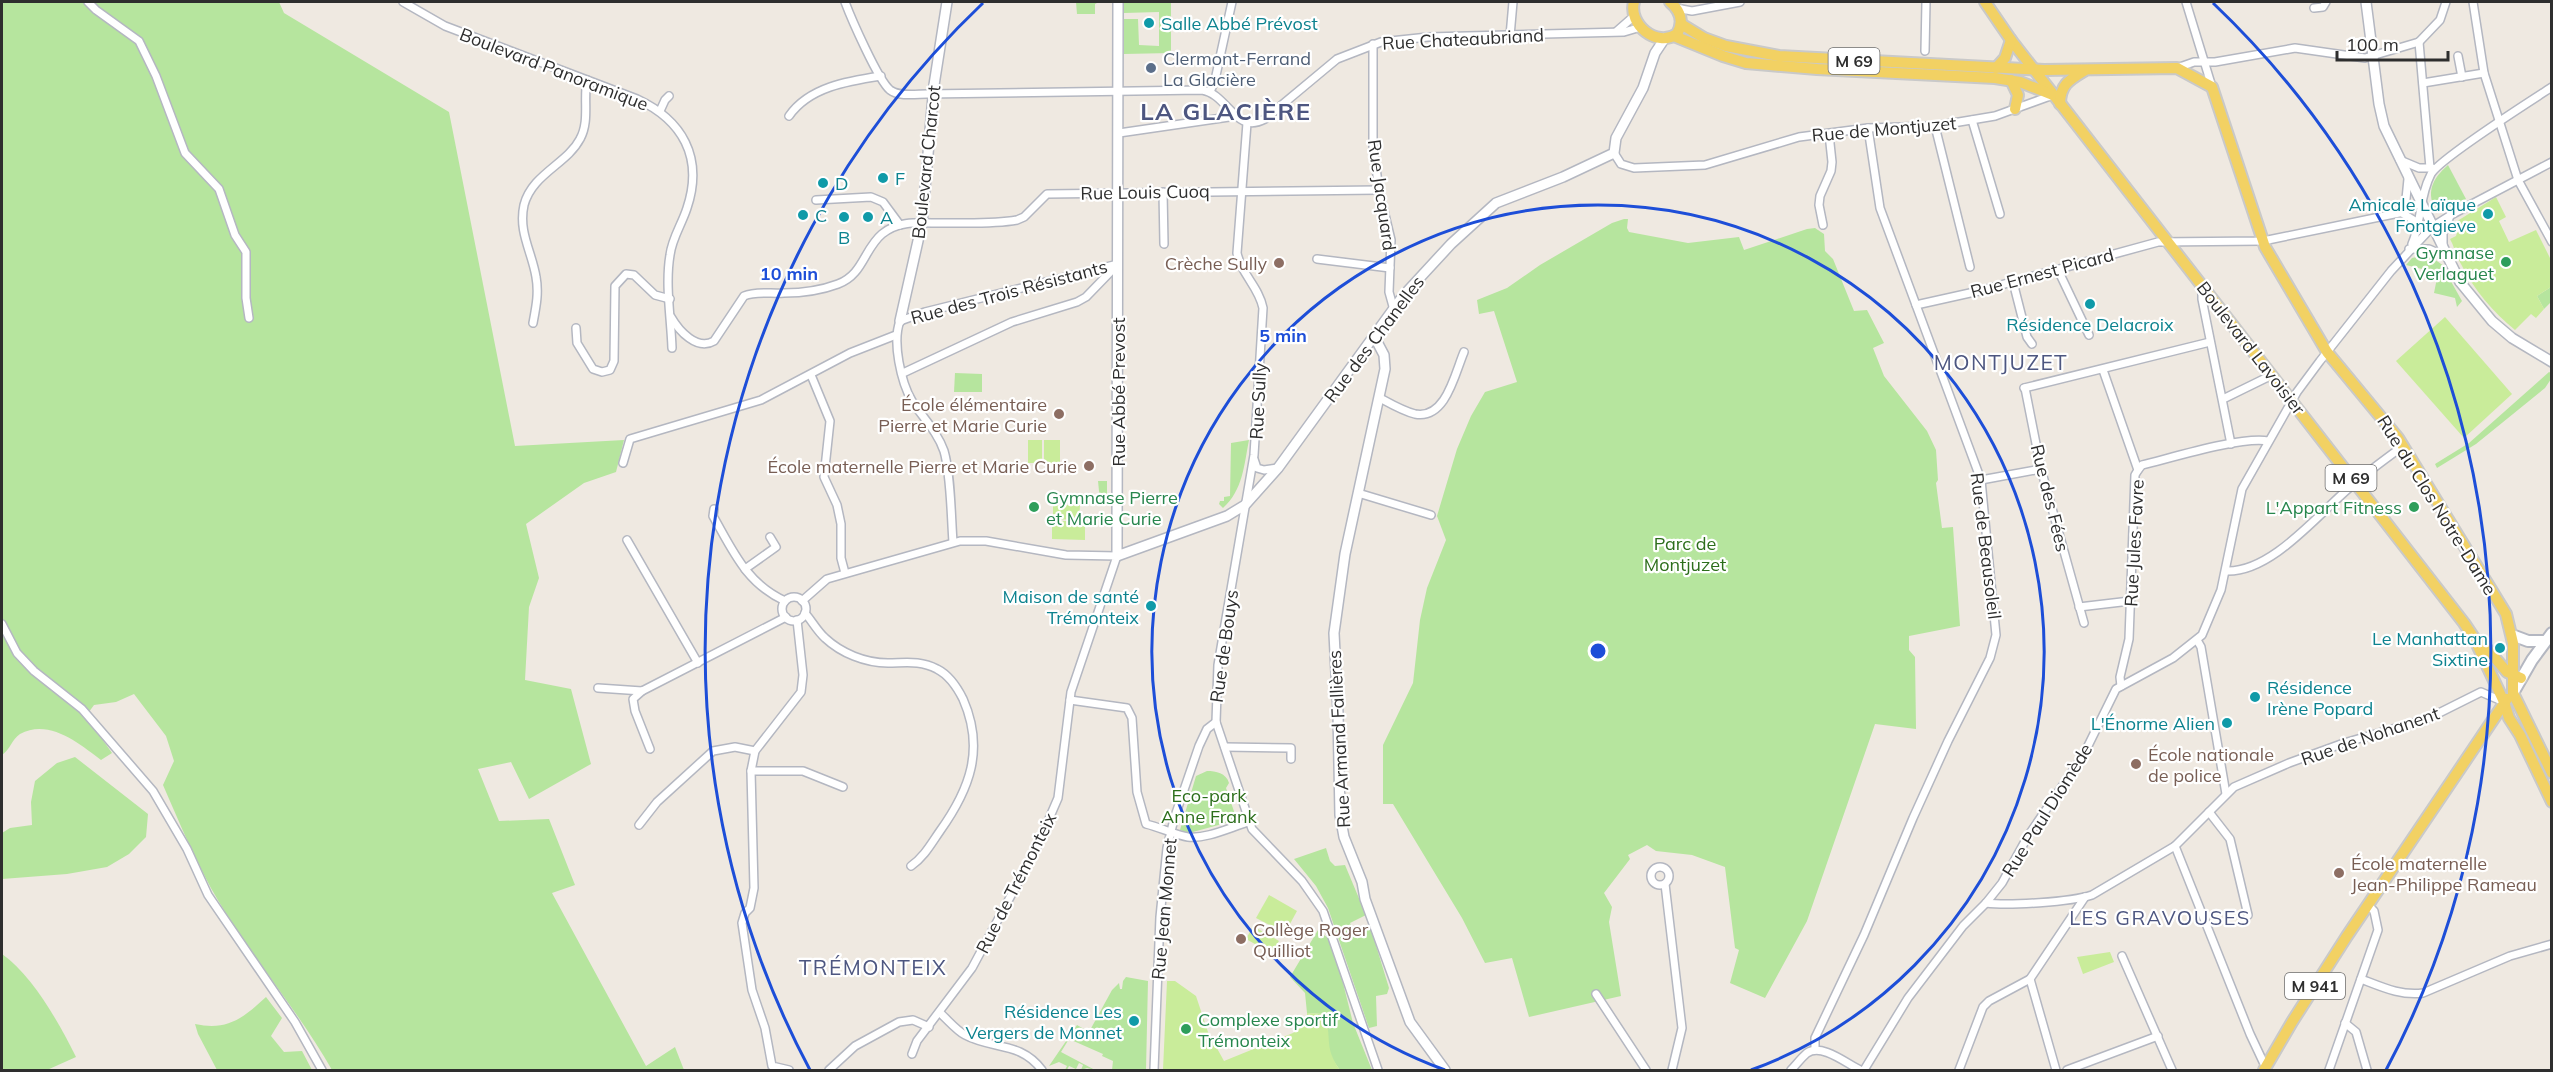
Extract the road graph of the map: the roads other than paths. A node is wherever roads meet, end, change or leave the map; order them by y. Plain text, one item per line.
1 (88, 2) edge
2 (403, 2) edge
3 (845, 2) edge
4 (947, 2) edge
5 (1118, 2) edge
6 (1232, 2) edge
7 (1513, 2) edge
8 (1634, 2) edge
9 (1740, 2) edge
10 (1926, 2) edge
11 (1985, 2) edge
12 (2186, 2) edge
13 (2326, 2) edge
14 (2366, 2) edge
15 (2446, 2) edge
16 (2473, 2) edge
17 (2314, 8) dead end
18 (1676, 10) edge
19 (1692, 11) junction
20 (1633, 17) junction
21 (1617, 31) junction
22 (1645, 31) junction
23 (1510, 36) junction
24 (1670, 37) junction
25 (2011, 40) junction
26 (2420, 42) junction
27 (1373, 44) junction
28 (1925, 51) dead end
29 (1655, 53) junction
30 (2373, 55) junction
31 (2458, 56) dead end
32 (2204, 61) junction
33 (1996, 68) junction
34 (2177, 68) junction
35 (2034, 70) junction
36 (2085, 70) junction
37 (2484, 72) junction
38 (881, 76) junction
39 (2462, 77) junction
40 (587, 80) junction
41 (2011, 80) junction
42 (2423, 83) junction
43 (2212, 87) junction
44 (2552, 87) edge
45 (1118, 91) junction
46 (1210, 92) junction
47 (933, 94) junction
48 (669, 96) dead end
49 (2057, 100) junction
50 (2015, 109) junction
51 (660, 111) junction
52 (789, 116) dead end
53 (1236, 116) junction
54 (1972, 120) junction
55 (1246, 123) junction
56 (2501, 123) junction
57 (1935, 126) junction
58 (1868, 128) junction
59 (1119, 133) junction
60 (1829, 134) junction
61 (1614, 153) junction
62 (2398, 160) junction
63 (2552, 162) edge
64 (2432, 168) junction
65 (2408, 179) junction
66 (2518, 180) junction
67 (1379, 190) junction
68 (1240, 191) junction
69 (1119, 192) junction
70 (1163, 192) junction
71 (816, 200) dead end
72 (2420, 203) junction
73 (2402, 213) junction
74 (2000, 214) dead end
75 (2451, 214) junction
76 (922, 223) junction
77 (900, 225) junction
78 (1823, 225) dead end
79 (2432, 227) junction
80 (2417, 233) junction
81 (2168, 241) junction
82 (2263, 241) junction
83 (2552, 242) edge
84 (1164, 244) dead end
85 (2409, 249) junction
86 (2445, 252) junction
87 (1317, 259) dead end
88 (1118, 264) junction
89 (1970, 267) dead end
90 (1390, 268) junction
91 (2058, 270) junction
92 (2013, 282) junction
93 (2202, 285) junction
94 (670, 298) junction
95 (1916, 305) junction
96 (1394, 310) junction
97 (671, 317) junction
98 (249, 318) dead end
99 (900, 321) junction
100 (533, 323) dead end
101 (576, 328) dead end
102 (896, 335) junction
103 (2089, 335) dead end
104 (1374, 336) junction
105 (2210, 342) junction
106 (2032, 344) dead end
107 (672, 348) dead end
108 (1464, 351) dead end
109 (2327, 352) junction
110 (2552, 362) edge
111 (2103, 370) junction
112 (903, 373) junction
113 (811, 375) junction
114 (2272, 375) junction
115 (1380, 399) junction
116 (2223, 399) junction
117 (2292, 401) junction
118 (2268, 441) junction
119 (2231, 444) junction
120 (2403, 446) junction
121 (1254, 459) junction
122 (623, 464) dead end
123 (1278, 468) junction
124 (2041, 469) junction
125 (2138, 470) junction
126 (1981, 480) junction
127 (2355, 482) junction
128 (1358, 494) junction
129 (1245, 505) junction
130 (714, 509) dead end
131 (1431, 515) dead end
132 (770, 537) dead end
133 (627, 540) dead end
134 (953, 542) junction
135 (1117, 555) junction
136 (745, 569) junction
137 (2226, 572) junction
138 (845, 573) junction
139 (802, 600) junction
140 (785, 601) junction
141 (2130, 601) junction
142 (2079, 607) junction
143 (805, 613) junction
144 (786, 617) junction
145 (797, 620) junction
146 (2084, 623) dead end
147 (2, 624) edge
148 (2512, 634) junction
149 (2548, 637) edge
150 (2474, 638) junction
151 (2197, 640) junction
152 (698, 663) junction
153 (2518, 677) junction
154 (2121, 686) junction
155 (598, 688) dead end
156 (642, 691) junction
157 (2513, 693) junction
158 (1070, 700) junction
159 (2504, 702) junction
160 (1216, 722) junction
161 (1225, 747) junction
162 (650, 749) dead end
163 (755, 752) junction
164 (1291, 759) dead end
165 (751, 771) junction
166 (2552, 773) edge
167 (843, 787) dead end
168 (2226, 794) junction
169 (2552, 802) edge
170 (2209, 812) junction
171 (1249, 822) junction
172 (639, 825) dead end
173 (1171, 830) junction
174 (2175, 846) junction
175 (911, 866) dead end
176 (1665, 884) dead end
177 (2085, 897) junction
178 (1986, 903) junction
179 (2368, 905) junction
180 (2248, 915) dead end
181 (2552, 944) edge
182 (2121, 956) dead end
183 (2030, 979) junction
184 (2361, 979) junction
185 (1596, 994) dead end
186 (940, 1013) junction
187 (2345, 1023) junction
188 (929, 1027) junction
189 (2158, 1036) junction
190 (1815, 1050) junction
191 (912, 1054) dead end
192 (772, 1068) edge
193 (2265, 1069) edge
194 (322, 1071) edge
195 (789, 1071) edge
196 (829, 1071) edge
197 (1042, 1071) edge
198 (1154, 1071) edge
199 (1378, 1071) edge
200 (1445, 1071) edge
201 (1646, 1071) edge
202 (1672, 1071) edge
203 (1791, 1071) edge
204 (1862, 1071) edge
205 (1959, 1071) edge
206 (2056, 1071) edge
207 (2067, 1071) edge
208 (2172, 1071) edge
209 (2329, 1071) edge
210 (2367, 1071) edge

1 - 98 street
2 - 40 street, Boulevard Panoramique
3 - 38 street
4 - 47 street, Boulevard Charcot
5 - 45 street, Rue Abbé Prevost
6 - 46 street
7 - 23 street
8 - 20 main road
9 - 19 street
10 - 28 street
11 - 25 main road, Boulevard Lavoisier
12 - 32 street, Rue du Clos Notre-Dame
13 - 17 street
14 - 30 street
15 - 26 street
16 - 37 street
18 - 19 street
18 - 19 street
18 - 24 main road
18 - 33 main road, M 69
20 - 21 street
20 - 22 main road
21 - 22 street, Rue Chateaubriand
21 - 23 street, Rue Chateaubriand
22 - 24 main road
22 - 29 street
23 - 27 street, Rue Chateaubriand
24 - 29 street
24 - 41 main road, M 69
25 - 33 main road
25 - 35 main road, Boulevard Lavoisier
26 - 30 street
26 - 42 street
27 - 55 street, Rue Chateaubriand
27 - 67 street, Rue Jacquard
29 - 61 street
30 - 32 street
30 - 62 street
31 - 39 street
32 - 34 street
32 - 43 street, Rue du Clos Notre-Dame
33 - 35 main road, M 69
34 - 36 main road, M 69
34 - 43 main road, M 69
35 - 36 main road, M 69
35 - 49 main road, Boulevard Lavoisier
36 - 49 main road
37 - 39 street
37 - 56 street
38 - 47 street
38 - 52 street
39 - 42 street
40 - 51 street, Boulevard Panoramique
40 - 100 street
41 - 49 main road, M 69
41 - 50 main road
42 - 64 street
43 - 82 main road, Rue du Clos Notre-Dame
44 - 56 street
45 - 46 street
45 - 47 street
45 - 59 street, Rue Abbé Prevost
46 - 53 street
47 - 76 street, Boulevard Charcot
48 - 51 street
49 - 50 street, Rue de Montjuzet
49 - 81 main road, Boulevard Lavoisier / M 69
50 - 54 street, Rue de Montjuzet
51 - 94 street, Boulevard Panoramique
53 - 55 street
53 - 59 street
54 - 57 street, Rue de Montjuzet
54 - 74 street
55 - 68 street, Rue Sully
56 - 64 street
56 - 66 street
57 - 58 street, Rue de Montjuzet
57 - 89 street
58 - 60 street, Rue de Montjuzet
58 - 95 street, Rue de Beausoleil
59 - 69 street, Rue Abbé Prevost
60 - 61 street, Rue de Montjuzet
60 - 78 street
61 - 96 street, Rue des Chanelles
62 - 64 street
62 - 65 street
63 - 66 street, Rue Paul Diomède
64 - 72 street, Rue Paul Diomède
65 - 72 street
65 - 73 street
66 - 75 street, Rue Paul Diomède
66 - 83 street
67 - 68 street, Rue Louis Cuoq
67 - 90 street, Rue Jacquard
68 - 70 street, Rue Louis Cuoq
68 - 121 street, Rue Sully
69 - 70 street, Rue Louis Cuoq
69 - 76 street, Rue Louis Cuoq
69 - 88 street, Rue Abbé Prevost
70 - 84 street
71 - 77 street
72 - 73 street, Rue Ernest Picard
72 - 79 street
72 - 80 street, Rue Paul Diomède
73 - 80 street
73 - 82 street, Rue Ernest Picard
75 - 79 street, Rue Paul Diomède
75 - 86 street
76 - 77 street, Rue Louis Cuoq
76 - 99 street, Boulevard Charcot
77 - 97 street
79 - 85 street, Rue Paul Diomède
79 - 86 street
80 - 85 street, Rue Paul Diomède
81 - 82 street, Rue Ernest Picard
81 - 91 street, Rue Ernest Picard
81 - 93 main road, Boulevard Lavoisier / M 69
82 - 109 main road, Rue du Clos Notre-Dame
85 - 86 street
85 - 109 street, Rue Paul Diomède
86 - 110 street
87 - 90 street
88 - 99 street, Rue des Trois Résistants
88 - 112 street
88 - 135 street, Rue Abbé Prevost
90 - 96 street, Rue Jacquard
91 - 92 street, Rue Ernest Picard
91 - 103 street
92 - 95 street, Rue Ernest Picard
92 - 106 street
93 - 105 street
93 - 114 main road, Boulevard Lavoisier / M 69
94 - 97 street
94 - 101 street
95 - 126 street, Rue de Beausoleil
96 - 104 street, Rue des Chanelles
97 - 107 street
99 - 102 street
102 - 112 street
102 - 113 street, Rue des Trois Résistants
104 - 115 street, Rue Armand Fallières
104 - 123 street, Rue des Chanelles
105 - 111 street
105 - 116 street
108 - 115 street
109 - 117 street, Rue Paul Diomède
109 - 120 main road, Rue du Clos Notre-Dame
111 - 124 street, Rue des Fées
111 - 125 street, Rue Jules Favre
112 - 134 street
113 - 122 street, Rue des Trois Résistants
113 - 138 street
114 - 116 street
114 - 117 main road, Boulevard Lavoisier / M 69
115 - 128 street, Rue Armand Fallières
116 - 119 street
117 - 118 street, Rue Paul Diomède
117 - 127 main road, Boulevard Lavoisier / M 69
118 - 119 street
118 - 137 street, Rue Paul Diomède
119 - 125 street
120 - 127 street
120 - 148 main road, Rue du Clos Notre-Dame
121 - 123 street
121 - 129 street, Rue Sully
123 - 129 street, Rue des Chanelles
124 - 126 street
124 - 142 street, Rue des Fées
125 - 141 street, Rue Jules Favre
126 - 190 street, Rue de Beausoleil
127 - 137 street
127 - 150 main road, Boulevard Lavoisier / M 69
128 - 131 street
128 - 200 street, Rue Armand Fallières
129 - 135 street, Rue des Chanelles
129 - 160 street, Rue de Bouys
130 - 136 street
132 - 136 street
133 - 152 street
134 - 135 street
134 - 138 street
135 - 158 street, Rue de Trémonteix
136 - 140 street
137 - 151 street, Rue Paul Diomède
138 - 139 street
139 - 140 street
139 - 143 street
140 - 144 street
141 - 142 street
141 - 154 street, Rue Jules Favre
142 - 146 street, Rue des Fées
143 - 145 street
143 - 175 street
144 - 145 street
144 - 152 street
145 - 163 street
147 - 194 street
148 - 149 main road
148 - 153 main road, Rue du Clos Notre-Dame
149 - 153 main road
150 - 153 main road, M 69
150 - 159 main road, Boulevard Lavoisier / M 69
151 - 154 street, Rue Paul Diomède
151 - 168 street
152 - 156 street
153 - 157 main road, Rue du Clos Notre-Dame
154 - 178 street, Rue Paul Diomède
155 - 156 street
156 - 162 street
157 - 159 main road, M 941
157 - 166 main road
158 - 173 street
158 - 186 street, Rue de Trémonteix
159 - 168 street, Rue de Nohanent
159 - 169 main road, M 69
159 - 179 main road, M 941
160 - 161 street, Rue de Bouys
160 - 173 street, Rue Jean Monnet
161 - 164 street
161 - 171 street, Rue de Bouys
163 - 165 street
163 - 172 street
165 - 167 street
165 - 192 street
168 - 170 street, Rue de Nohanent
170 - 174 street, Rue de Nohanent
170 - 180 street
171 - 173 street
171 - 199 street, Rue de Bouys
173 - 198 street, Rue Jean Monnet
174 - 177 street, Rue de Nohanent
174 - 193 street
176 - 202 street
177 - 178 street, Rue de Nohanent
177 - 183 street
178 - 204 street
179 - 184 street
179 - 193 main road, M 941
181 - 184 street
182 - 189 street
183 - 205 street
183 - 206 street
184 - 187 street
185 - 201 street
186 - 188 street, Rue de Trémonteix
186 - 197 street
187 - 209 street
187 - 210 street
188 - 191 street, Rue de Trémonteix
188 - 196 street
189 - 207 street
189 - 208 street
190 - 203 street
190 - 204 street
192 - 195 street

